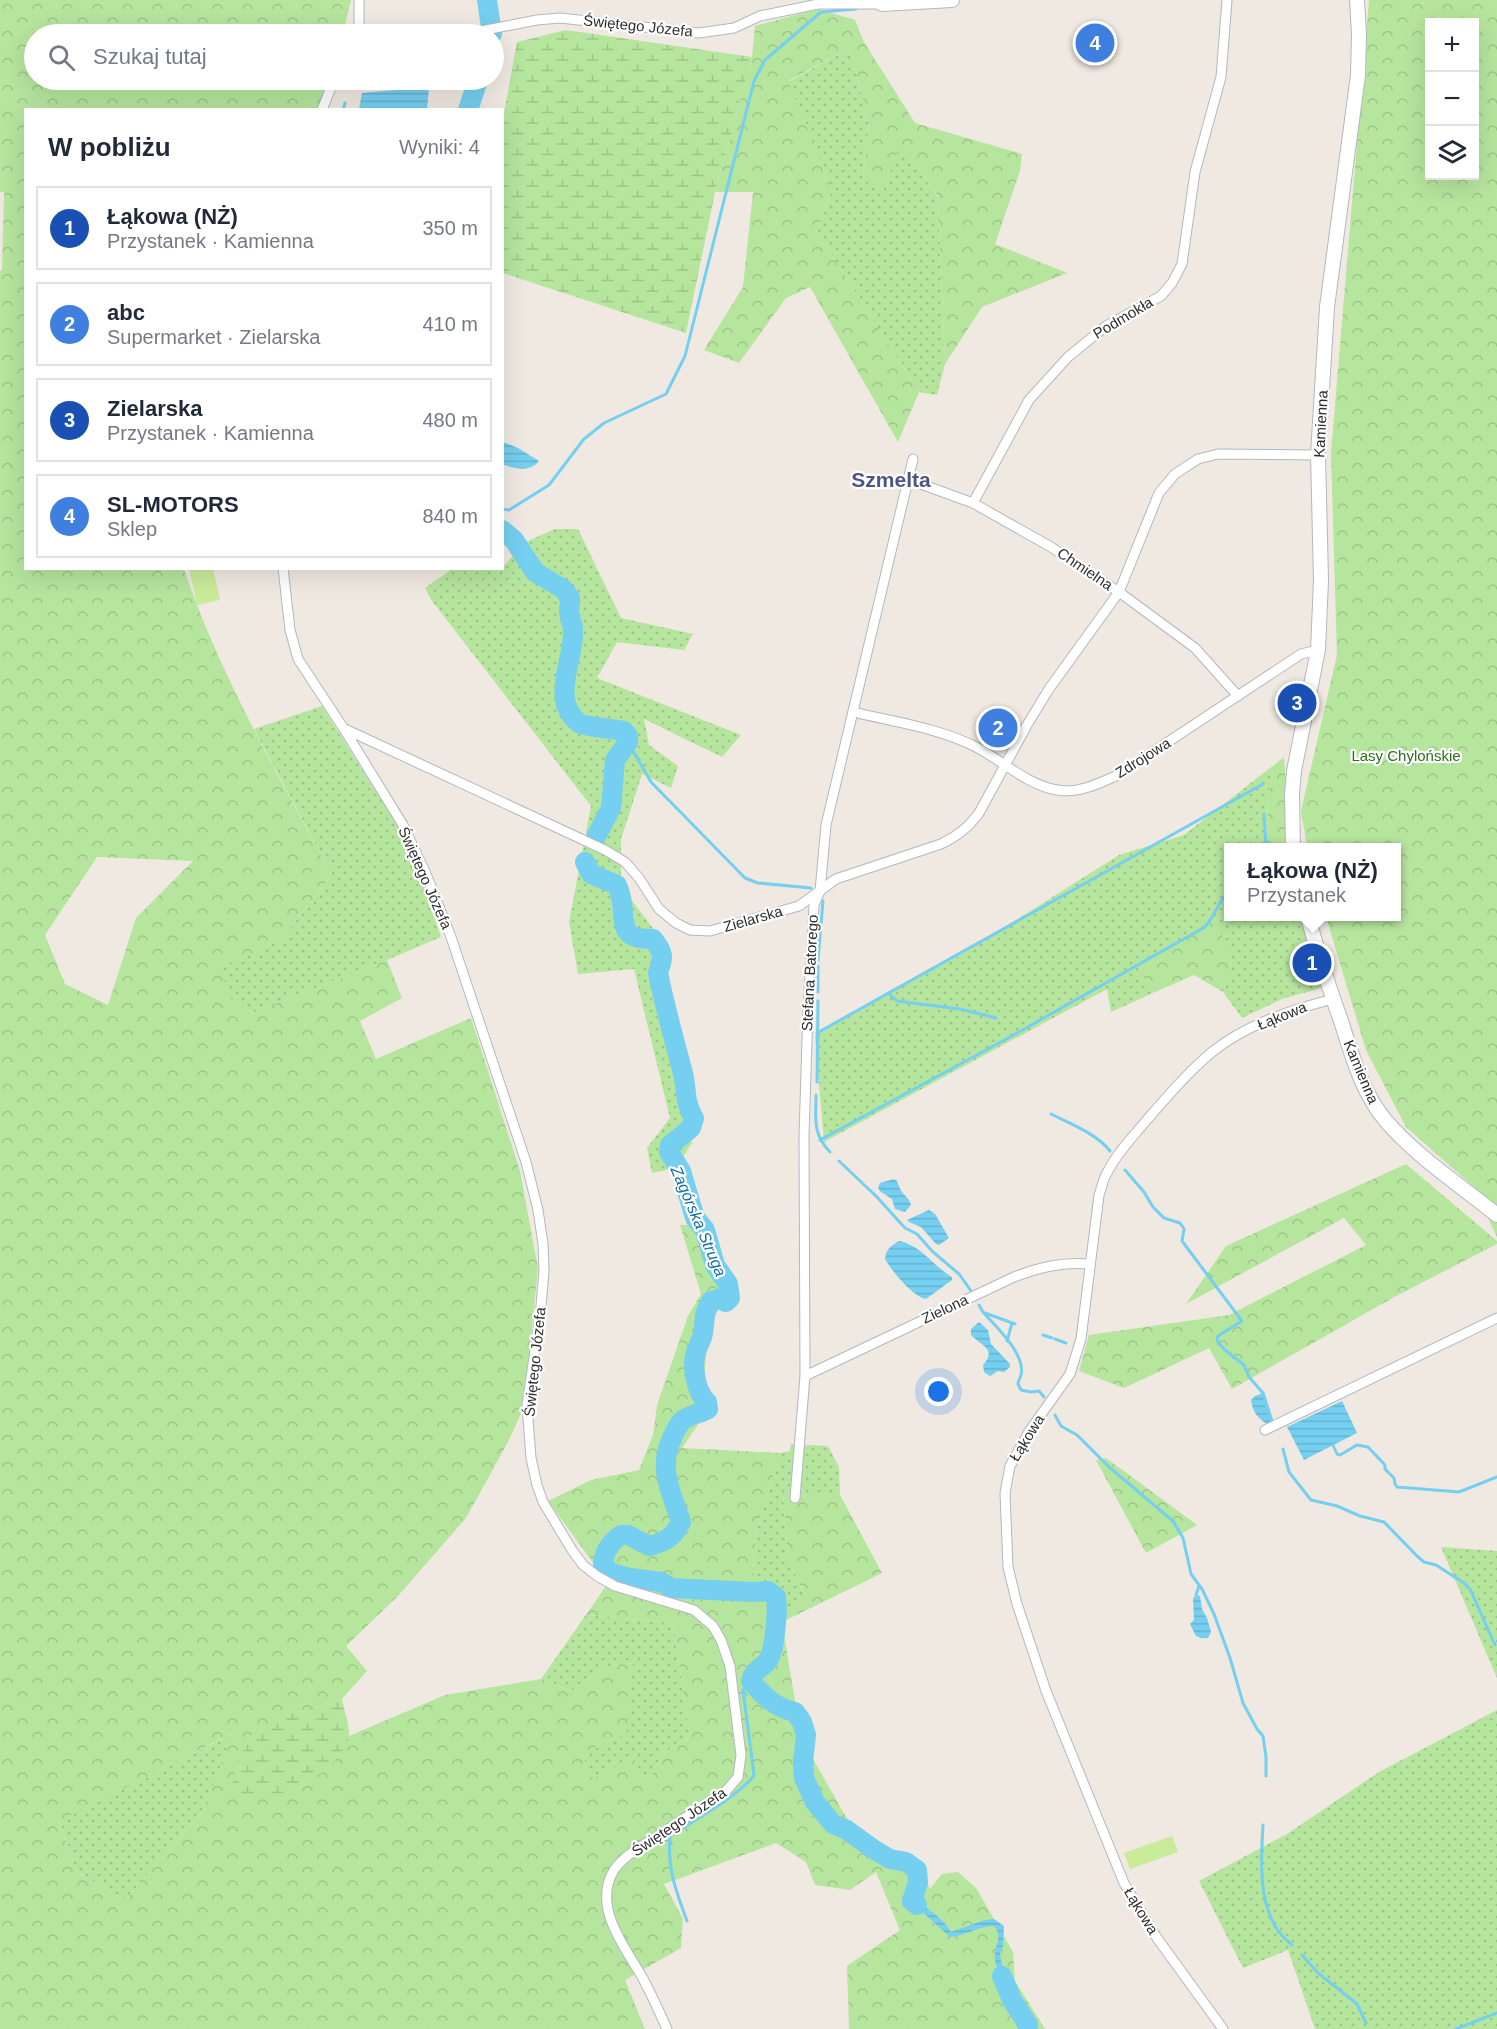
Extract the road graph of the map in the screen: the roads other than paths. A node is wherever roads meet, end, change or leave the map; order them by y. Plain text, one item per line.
1 (359, 0) edge
2 (952, 0) edge
3 (1227, 0) edge
4 (1357, 0) edge
5 (882, 2) edge
6 (358, 24) edge
7 (504, 26) edge
8 (330, 90) edge
9 (323, 108) edge
10 (1318, 455) junction
11 (913, 459) dead end
12 (908, 479) junction
13 (973, 503) junction
14 (283, 570) edge
15 (1119, 592) junction
16 (1318, 650) junction
17 (1238, 696) junction
18 (854, 712) junction
19 (344, 729) junction
20 (1005, 764) junction
21 (1293, 843) edge
22 (820, 891) junction
23 (1310, 921) edge
24 (1333, 999) junction
25 (1497, 1215) edge
26 (1090, 1264) junction
27 (1497, 1318) edge
28 (805, 1376) junction
29 (1265, 1430) dead end
30 (795, 1498) dead end
31 (668, 2029) edge
32 (1223, 2029) edge

1 - 6 street
2 - 5 street, Świętego Józefa
3 - 13 street, Podmokła
4 - 10 street, Kamienna
5 - 7 street, Świętego Józefa
8 - 9 street
10 - 15 street, Zielarska
10 - 16 street, Kamienna
11 - 12 street, Stefana Batorego
12 - 13 street, Chmielna
12 - 18 street, Stefana Batorego
13 - 15 street, Chmielna
14 - 19 street, Świętego Józefa
15 - 17 street, Chmielna
15 - 20 street, Zielarska
16 - 17 street, Zdrojowa
16 - 21 street, Kamienna
17 - 20 street, Zdrojowa
18 - 20 street, Zdrojowa
18 - 22 street, Stefana Batorego
19 - 22 street, Zielarska
19 - 31 street, Świętego Józefa
20 - 22 street, Zielarska
22 - 28 street, Stefana Batorego
23 - 24 street, Kamienna
24 - 25 street, Kamienna
24 - 26 street, Łąkowa
26 - 28 street, Zielona
26 - 32 street, Łąkowa
27 - 29 street
28 - 30 street, Stefana Batorego

